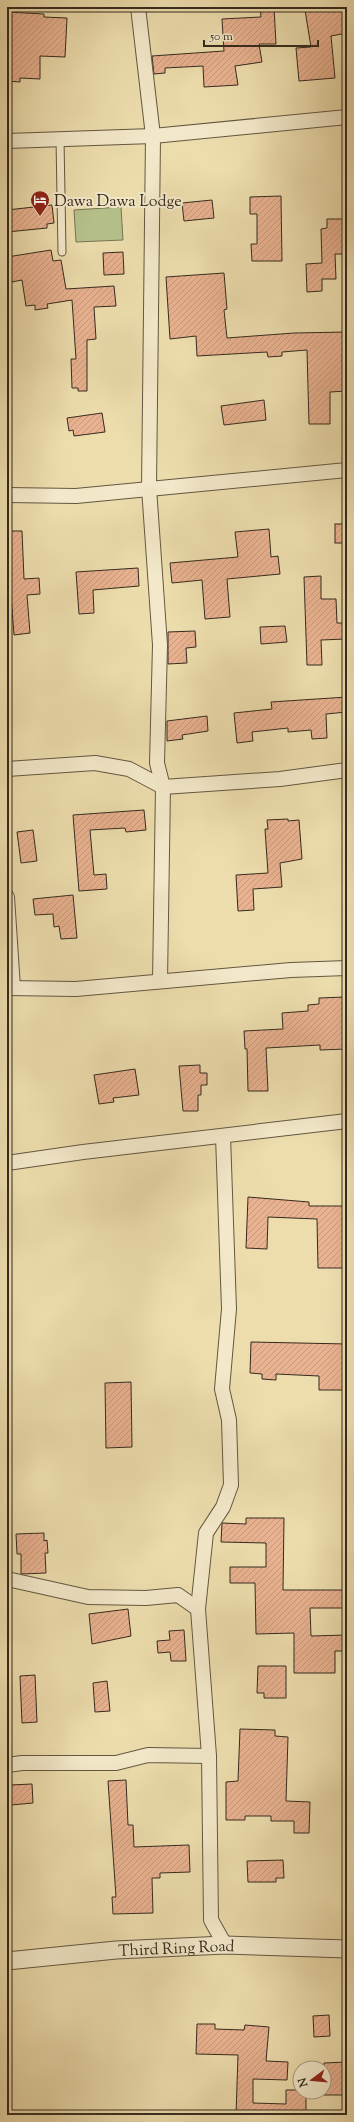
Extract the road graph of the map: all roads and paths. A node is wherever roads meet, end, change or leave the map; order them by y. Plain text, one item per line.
1 (138, 7) edge
2 (347, 117) edge
3 (153, 136) junction
4 (60, 139) junction
5 (7, 141) edge
6 (62, 252) dead end
7 (347, 470) edge
8 (149, 488) junction
9 (7, 495) edge
10 (7, 769) edge
11 (347, 770) edge
12 (163, 787) junction
13 (7, 897) edge
14 (347, 968) edge
15 (160, 981) junction
16 (10, 988) edge
17 (347, 1121) edge
18 (223, 1136) junction
19 (7, 1163) edge
20 (7, 1579) edge
21 (198, 1609) junction
22 (209, 1756) junction
23 (7, 1765) edge
24 (225, 1946) junction
25 (347, 1949) edge
26 (7, 1961) edge

1 - 3 street
2 - 3 street
3 - 4 street
3 - 8 street
4 - 5 street
4 - 6 lane
7 - 8 street
8 - 9 street
8 - 12 street
10 - 12 street
11 - 12 street
12 - 15 street
13 - 16 street
14 - 15 street
15 - 16 street
17 - 18 street
18 - 19 street
18 - 21 street
20 - 21 street
21 - 22 street
22 - 23 street
22 - 24 street
24 - 25 street, Third Ring Road
24 - 26 street, Third Ring Road

